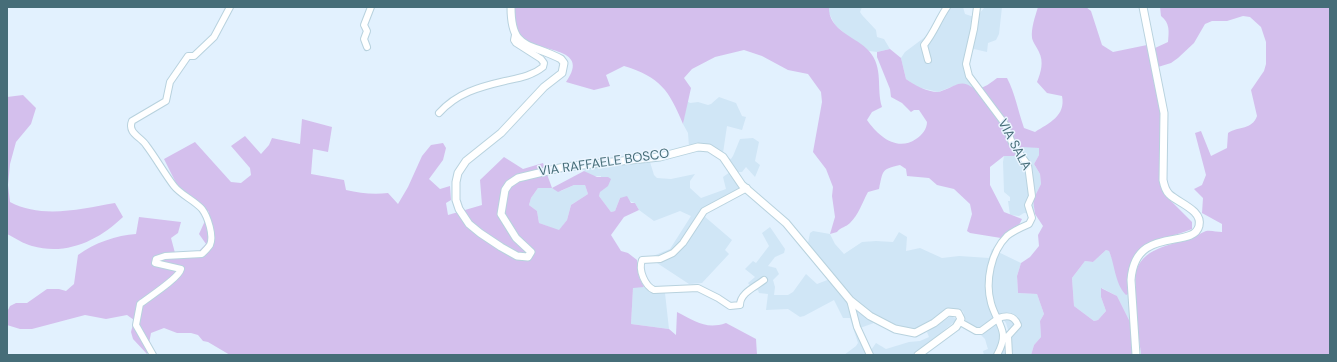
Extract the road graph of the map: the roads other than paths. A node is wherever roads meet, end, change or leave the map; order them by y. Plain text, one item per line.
1 (230, 7) edge
2 (371, 7) edge
3 (511, 7) edge
4 (947, 7) edge
5 (977, 7) edge
6 (1143, 7) edge
7 (515, 35) junction
8 (367, 47) dead end
9 (928, 60) dead end
10 (439, 113) dead end
11 (747, 188) junction
12 (764, 280) dead end
13 (850, 300) junction
14 (998, 319) junction
15 (960, 322) junction
16 (153, 355) edge
17 (870, 355) edge
18 (918, 355) edge
19 (997, 355) edge
20 (1009, 355) edge
21 (1136, 355) edge

1 - 16 street
2 - 8 street
3 - 7 street
4 - 9 street
5 - 14 street, VIA SALA
6 - 21 street
7 - 10 street
7 - 11 street, VIA RAFFAELE BOSCO
11 - 12 street
11 - 13 street, VIA RAFFAELE BOSCO
13 - 15 street, VIA RAFFAELE BOSCO
13 - 17 street
14 - 15 street
14 - 19 street
14 - 20 street
15 - 18 street

